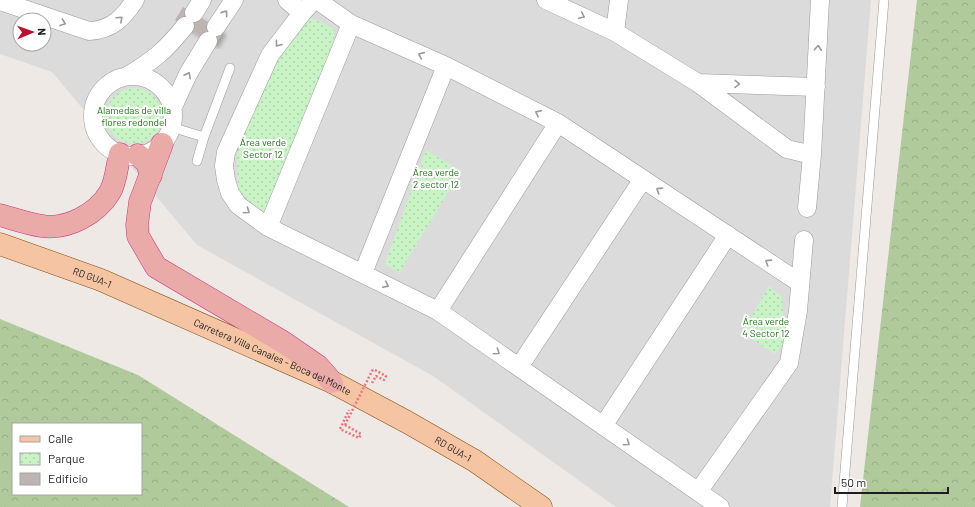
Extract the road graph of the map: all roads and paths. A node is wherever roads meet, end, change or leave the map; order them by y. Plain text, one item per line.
1 (136, 0) edge
2 (234, 0) edge
3 (287, 0) edge
4 (315, 0) edge
5 (546, 0) edge
6 (619, 0) edge
7 (820, 0) edge
8 (884, 0) edge
9 (0, 1) edge
10 (194, 13) edge
11 (302, 13) junction
12 (351, 24) junction
13 (615, 32) junction
14 (446, 66) junction
15 (230, 68) dead end
16 (127, 76) junction
17 (698, 83) junction
18 (816, 87) junction
19 (172, 109) junction
20 (558, 123) junction
21 (166, 136) junction
22 (204, 137) junction
23 (129, 155) junction
24 (812, 155) junction
25 (198, 161) dead end
26 (151, 175) junction
27 (643, 180) junction
28 (807, 208) dead end
29 (0, 215) edge
30 (268, 227) junction
31 (728, 236) junction
32 (804, 240) dead end
33 (0, 244) edge
34 (363, 273) junction
35 (800, 283) junction
36 (438, 311) junction
37 (183, 316) joint
38 (519, 368) junction
39 (376, 376) dead end
40 (332, 382) junction
41 (359, 396) junction
42 (603, 426) junction
43 (698, 492) junction
44 (541, 507) edge
45 (720, 507) edge
46 (842, 507) edge

9 -> 1 street
19 -> 2 street
3 - 11 street
4 - 11 street
4 - 12 street
5 -> 13 street
6 - 13 street
18 -> 7 street
8 - 46 lane
10 - 16 street
11 -> 30 street
14 -> 12 street
12 - 30 street
13 - 17 street
20 -> 14 street
14 - 34 street
15 - 22 lane
16 - 19 street
16 - 23 street
17 -> 18 street
17 - 24 street
18 - 24 street
19 - 21 street
20 - 27 street
20 - 36 street
21 - 22 lane
21 - 23 street
21 - 26 highway
22 - 25 lane
23 - 26 highway
23 - 29 highway
24 - 28 street
26 - 40 highway
31 -> 27 street
27 - 38 street
30 - 34 street
35 -> 31 street
31 - 42 street
32 - 35 street
33 - 37 main road, RD GUA-1
34 -> 36 street
35 - 43 street
36 -> 38 street
37 - 40 main road, Carretera Villa Canales - Boca del Monte
38 - 42 street
39 - 41 path, bridge
40 - 41 main road, Carretera Villa Canales - Boca del Monte
41 - 44 main road, RD GUA-1
42 -> 43 street
43 - 45 street

